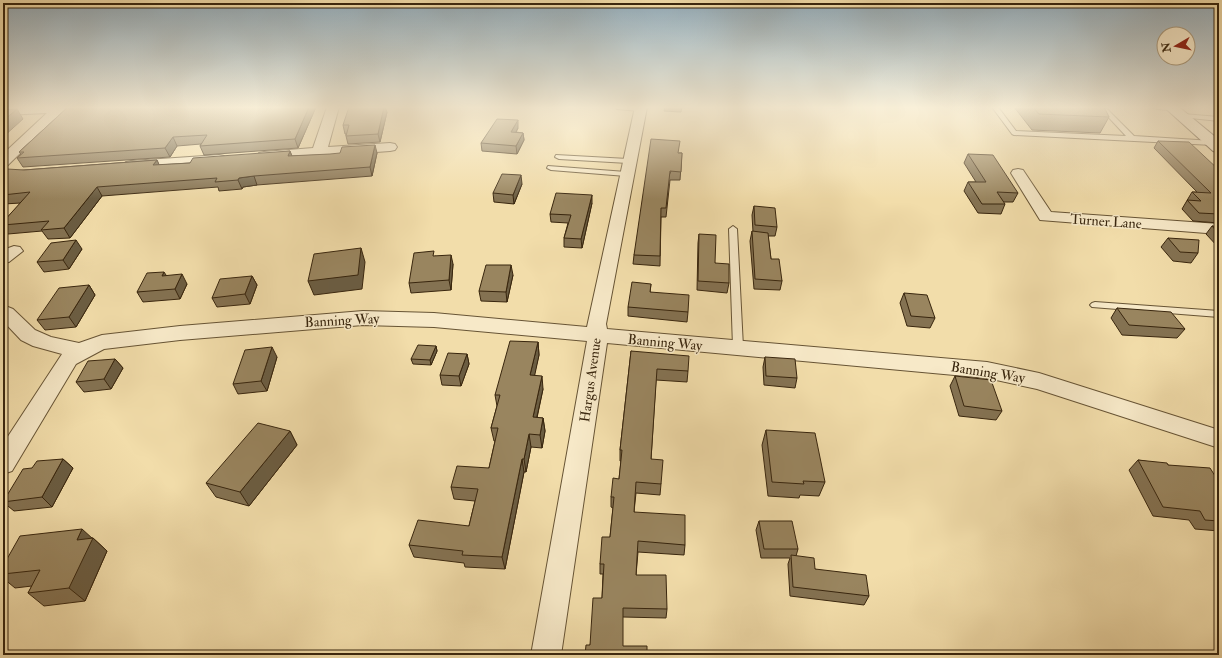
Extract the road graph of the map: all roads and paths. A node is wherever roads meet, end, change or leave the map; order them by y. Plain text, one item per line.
1 (33, 138) edge
2 (323, 138) edge
3 (633, 138) edge
4 (1125, 138) edge
5 (1132, 138) joint
6 (1207, 138) edge
7 (1216, 146) edge
8 (390, 147) dead end
9 (319, 152) junction
10 (249, 157) edge
11 (559, 157) dead end
12 (233, 158) edge
13 (116, 166) edge
14 (627, 167) junction
15 (551, 168) dead end
16 (6, 169) edge
17 (1018, 173) dead end
18 (733, 229) dead end
19 (1219, 229) edge
20 (1095, 305) dead end
21 (3, 311) edge
22 (1219, 314) edge
23 (598, 336) junction
24 (738, 347) junction
25 (80, 351) junction
26 (1219, 439) edge
27 (3, 464) edge
28 (546, 655) edge

1 - 16 street
2 - 9 street
3 - 14 street, Hargus Avenue
4 - 5 lane
5 - 7 lane
6 - 7 main road
8 - 9 street
9 - 10 street
11 - 14 lane
12 - 13 street
14 - 15 lane
14 - 23 street, Hargus Avenue
17 - 19 street, Turner Lane
18 - 24 lane
20 - 22 lane
21 - 25 street
23 - 24 street, Banning Way
23 - 25 street, Banning Way
23 - 28 street, Hargus Avenue
24 - 26 street, Banning Way
25 - 27 street, Banning Way

